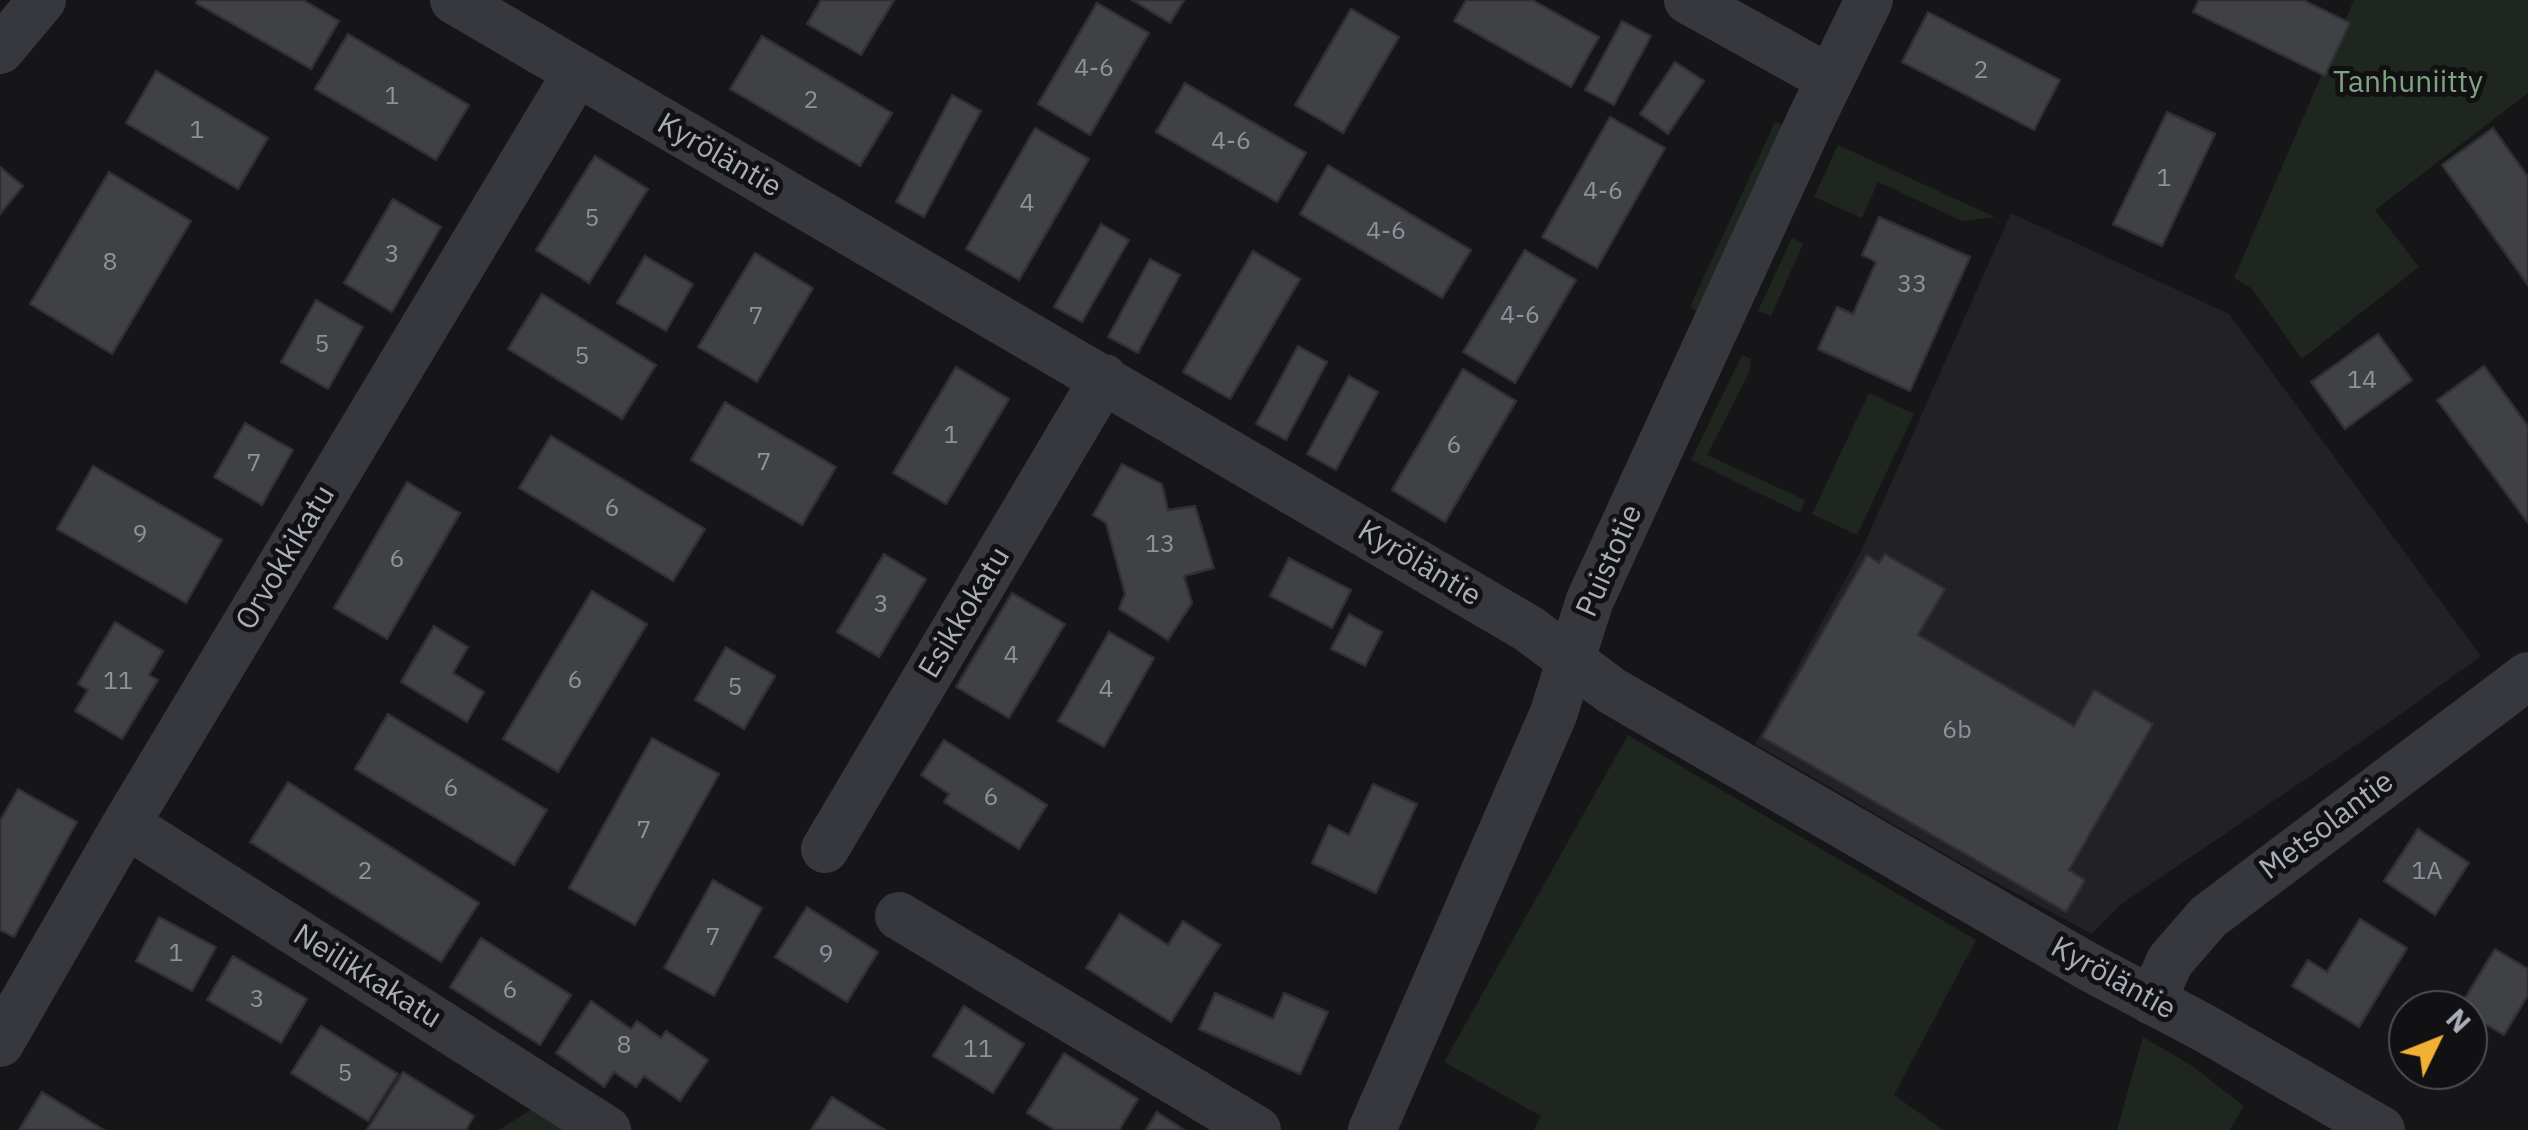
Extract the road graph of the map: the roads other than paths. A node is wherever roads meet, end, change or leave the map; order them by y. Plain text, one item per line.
1 (42, 0) edge
2 (454, 0) edge
3 (1688, 0) edge
4 (1869, 0) edge
5 (0, 50) edge
6 (576, 74) junction
7 (1830, 80) junction
8 (1104, 378) junction
9 (1568, 660) junction
10 (2528, 676) edge
11 (126, 824) junction
12 (826, 848) dead end
13 (898, 916) dead end
14 (2152, 1000) junction
15 (7, 1018) edge
16 (607, 1130) edge
17 (1257, 1130) edge
18 (1372, 1130) edge
19 (2381, 1130) edge

1 - 5 street
2 - 6 street, Kyröläntie
3 - 7 street
4 - 7 street, Puistotie
6 - 8 street, Kyröläntie
6 - 11 street, Orvokkikatu
7 - 9 street, Puistotie
8 - 9 street, Kyröläntie
8 - 12 street, Esikkokatu
9 - 14 street, Kyröläntie
9 - 18 street, Puistotie
10 - 14 street, Metsolantie
11 - 15 street, Orvokkikatu
11 - 16 street, Neilikkakatu
13 - 17 street
14 - 19 street, Kyröläntie

